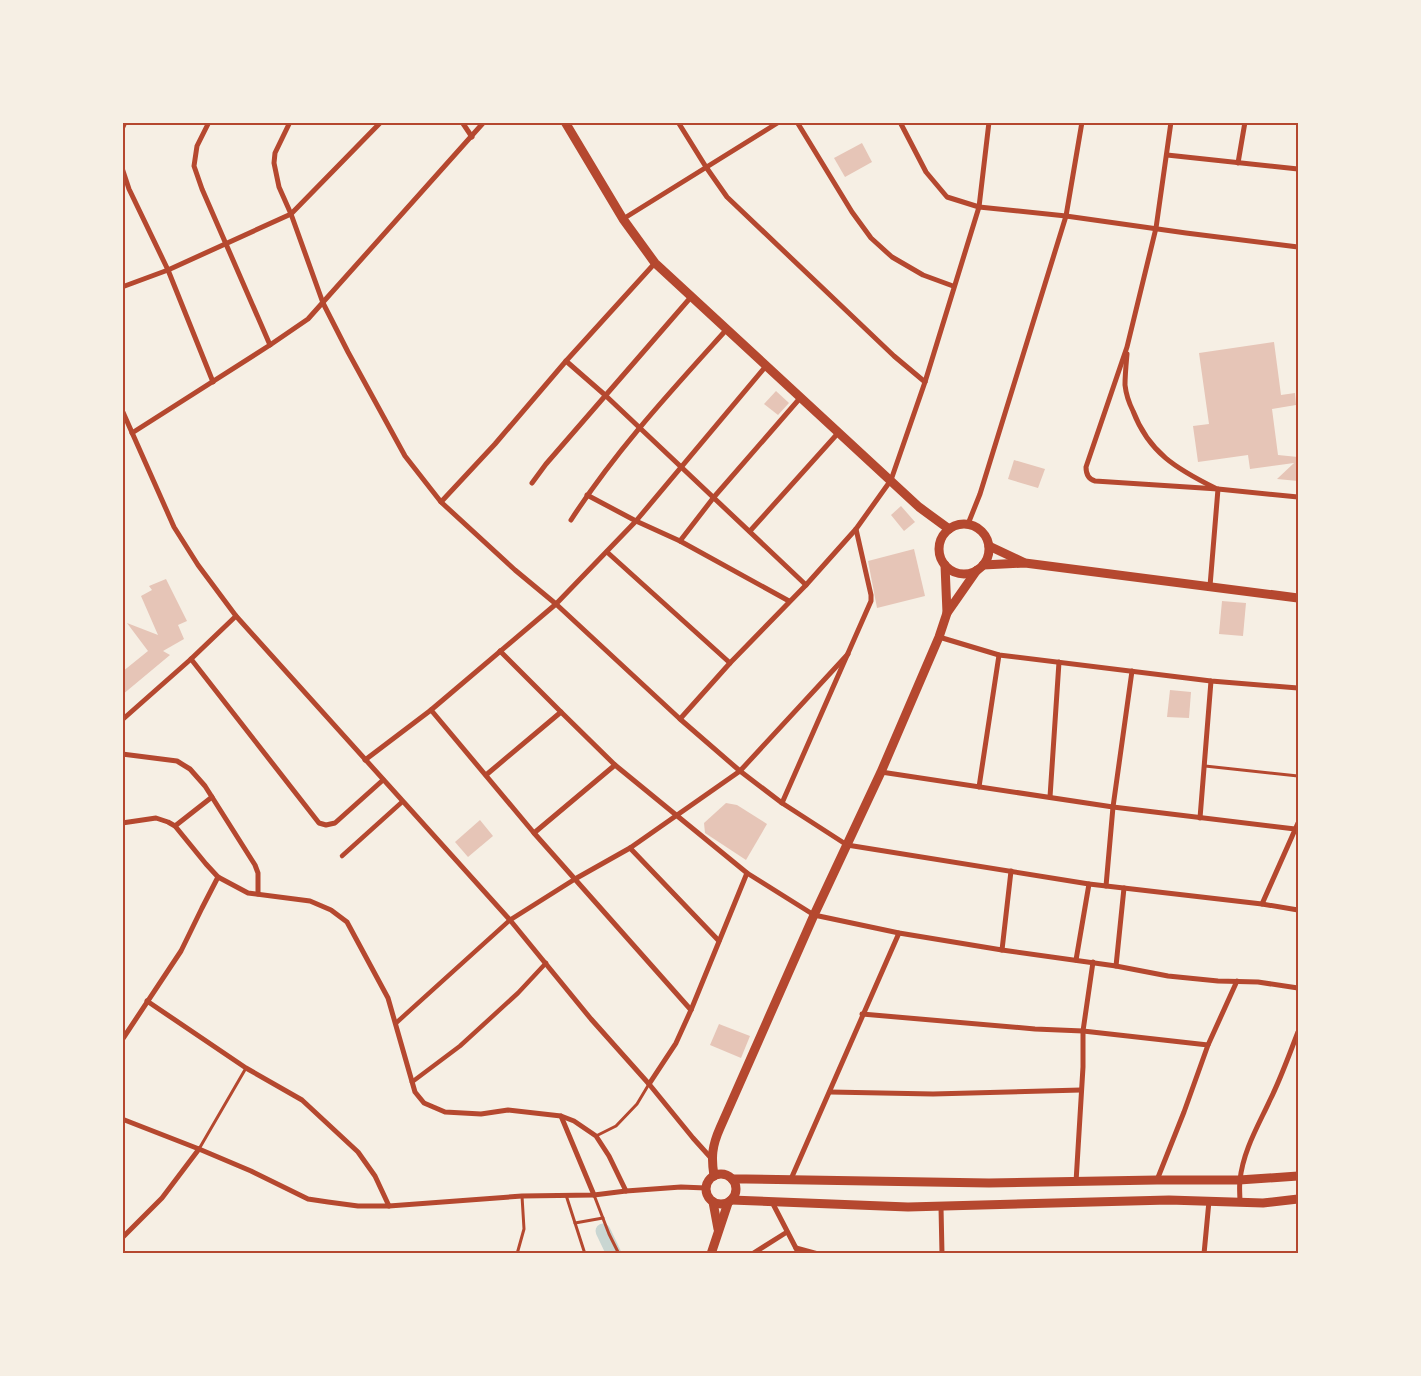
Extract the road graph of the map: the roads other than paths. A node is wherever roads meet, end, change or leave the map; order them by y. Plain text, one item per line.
1 (125, 122) edge
2 (209, 122) edge
3 (290, 122) edge
4 (381, 122) edge
5 (462, 122) edge
6 (484, 122) edge
7 (564, 122) edge
8 (678, 122) edge
9 (780, 122) edge
10 (797, 122) edge
11 (900, 122) edge
12 (989, 122) edge
13 (1082, 122) edge
14 (1171, 122) edge
15 (1245, 122) edge
16 (122, 130) edge
17 (472, 137) junction
18 (1167, 155) junction
19 (1238, 162) junction
20 (706, 167) junction
21 (122, 168) edge
22 (1298, 168) edge
23 (129, 189) junction
24 (122, 191) edge
25 (979, 206) junction
26 (290, 214) junction
27 (1066, 216) junction
28 (623, 219) junction
29 (1156, 228) junction
30 (226, 243) junction
31 (1298, 247) edge
32 (655, 263) junction
33 (168, 270) junction
34 (953, 286) junction
35 (122, 287) edge
36 (691, 297) junction
37 (323, 303) junction
38 (727, 329) junction
39 (270, 345) junction
40 (1127, 346) junction
41 (566, 361) junction
42 (766, 366) junction
43 (212, 382) junction
44 (925, 382) junction
45 (605, 395) junction
46 (802, 397) junction
47 (122, 410) edge
48 (639, 427) junction
49 (132, 432) junction
50 (839, 432) junction
51 (681, 466) junction
52 (891, 480) junction
53 (532, 483) dead end
54 (1218, 489) junction
55 (586, 495) junction
56 (1298, 496) edge
57 (714, 498) junction
58 (441, 502) junction
59 (571, 520) dead end
60 (636, 521) junction
61 (968, 524) junction
62 (856, 529) junction
63 (949, 529) junction
64 (750, 531) junction
65 (680, 541) junction
66 (989, 546) junction
67 (607, 552) junction
68 (1025, 563) junction
69 (945, 565) junction
70 (980, 568) junction
71 (806, 584) junction
72 (1210, 586) junction
73 (1298, 598) edge
74 (789, 601) junction
75 (556, 604) junction
76 (947, 613) junction
77 (236, 616) junction
78 (939, 637) junction
79 (500, 651) junction
80 (848, 654) junction
81 (999, 655) junction
82 (191, 659) junction
83 (1059, 662) junction
84 (730, 663) junction
85 (1132, 672) junction
86 (1212, 681) junction
87 (1298, 688) edge
88 (431, 710) junction
89 (561, 712) junction
90 (122, 720) edge
91 (680, 720) junction
92 (122, 754) edge
93 (365, 760) junction
94 (615, 765) junction
95 (1204, 766) junction
96 (740, 771) junction
97 (881, 772) junction
98 (486, 775) junction
99 (1298, 776) edge
100 (383, 780) junction
101 (979, 787) junction
102 (212, 797) junction
103 (1050, 797) junction
104 (402, 802) junction
105 (782, 803) junction
106 (1114, 807) junction
107 (676, 816) junction
108 (1200, 818) junction
109 (122, 823) edge
110 (1298, 823) edge
111 (175, 826) junction
112 (1295, 829) junction
113 (534, 832) junction
114 (847, 845) junction
115 (630, 848) junction
116 (342, 856) dead end
117 (1011, 871) junction
118 (747, 873) junction
119 (218, 877) junction
120 (575, 879) junction
121 (1089, 884) junction
122 (1106, 886) junction
123 (1124, 888) junction
124 (258, 894) junction
125 (1262, 904) junction
126 (1298, 910) edge
127 (814, 915) junction
128 (510, 920) junction
129 (898, 933) junction
130 (719, 941) junction
131 (1002, 950) junction
132 (1076, 960) junction
133 (1092, 962) junction
134 (546, 964) junction
135 (1116, 966) junction
136 (1237, 981) junction
137 (1298, 988) edge
138 (147, 1001) junction
139 (691, 1010) junction
140 (862, 1014) junction
141 (396, 1023) junction
142 (1083, 1032) junction
143 (1298, 1032) edge
144 (122, 1040) edge
145 (1208, 1045) junction
146 (246, 1068) junction
147 (412, 1082) junction
148 (649, 1084) junction
149 (1081, 1090) junction
150 (830, 1092) junction
151 (561, 1116) junction
152 (122, 1119) edge
153 (596, 1136) junction
154 (199, 1149) junction
155 (711, 1158) junction
156 (714, 1176) junction
157 (1298, 1176) edge
158 (791, 1179) junction
159 (732, 1180) junction
160 (1158, 1180) junction
161 (1240, 1180) junction
162 (1076, 1182) junction
163 (706, 1188) junction
164 (626, 1191) junction
165 (594, 1194) junction
166 (566, 1195) junction
167 (522, 1196) junction
168 (1298, 1200) edge
169 (730, 1201) junction
170 (1209, 1201) junction
171 (714, 1202) junction
172 (772, 1202) junction
173 (1240, 1203) junction
174 (389, 1206) junction
175 (941, 1207) junction
176 (603, 1218) junction
177 (575, 1223) junction
178 (718, 1232) junction
179 (787, 1232) junction
180 (122, 1238) edge
181 (798, 1251) edge
182 (517, 1254) edge
183 (585, 1254) edge
184 (619, 1254) edge
185 (711, 1254) edge
186 (752, 1254) edge
187 (818, 1254) edge
188 (942, 1254) edge
189 (1204, 1254) edge

1 - 16 street
2 - 30 street
3 - 26 street
4 - 26 street
5 - 17 street
6 - 17 street
7 - 28 street
8 - 20 street
9 - 20 street
10 - 34 street
11 - 25 street
12 - 25 street
13 - 27 street
14 - 18 street
15 - 19 street
17 - 37 street
18 - 19 street
18 - 29 street
19 - 22 street
20 - 28 street
20 - 44 street
21 - 23 street
23 - 24 street
23 - 33 street
25 - 27 street
25 - 34 street
26 - 30 street
26 - 37 street
27 - 29 street
27 - 61 street
28 - 32 street
29 - 31 street
29 - 40 street
30 - 33 street
30 - 39 street
32 - 36 street
32 - 41 street
33 - 35 street
33 - 43 street
34 - 44 street
36 - 38 street
36 - 45 street
37 - 39 street
37 - 58 street
38 - 42 street
38 - 48 street
39 - 43 street
40 - 54 street
40 - 54 street
41 - 45 street
41 - 58 street
42 - 46 street
42 - 51 street
43 - 49 street
44 - 52 street
45 - 48 street
45 - 53 street
46 - 50 street
46 - 57 street
47 - 49 street
48 - 51 street
48 - 55 street
49 - 77 street
50 - 52 street
50 - 64 street
51 - 57 street
51 - 60 street
52 - 62 street
52 - 63 street
54 - 56 street
54 - 72 street
55 - 59 street
55 - 60 street
57 - 64 street
57 - 65 street
58 - 75 street
60 - 65 street
60 - 67 street
61 - 63 street
61 - 66 street
62 - 71 street
62 - 80 street
63 - 69 street
64 - 71 street
65 - 74 street
66 - 68 street
66 - 70 street
67 - 75 street
67 - 84 street
68 - 70 street
68 - 72 street
69 - 70 street
69 - 76 street
70 - 76 street
71 - 74 street
72 - 73 street
74 - 84 street
75 - 79 street
75 - 91 street
76 - 78 street
77 - 82 street
77 - 93 street
78 - 81 street
78 - 97 street
79 - 88 street
79 - 89 street
80 - 96 street
80 - 105 street
81 - 83 street
81 - 101 street
82 - 90 street
82 - 100 street
83 - 85 street
83 - 103 street
84 - 91 street
85 - 86 street
85 - 106 street
86 - 87 street
86 - 95 street
88 - 93 street
88 - 98 street
89 - 94 street
89 - 98 street
91 - 96 street
92 - 102 street
93 - 100 street
94 - 107 street
94 - 113 street
95 - 99 lane
95 - 108 street
96 - 105 street
96 - 107 street
97 - 101 street
97 - 114 street
98 - 113 street
100 - 104 street
101 - 103 street
102 - 111 street
102 - 124 street
103 - 106 street
104 - 116 street
104 - 128 street
105 - 114 street
106 - 108 street
106 - 122 street
107 - 115 street
107 - 118 street
108 - 112 street
109 - 111 street
110 - 112 street
111 - 119 street
112 - 125 street
113 - 120 street
114 - 117 street
114 - 127 street
115 - 120 street
115 - 130 street
117 - 121 street
117 - 131 street
118 - 127 street
118 - 130 street
119 - 124 street
119 - 138 street
120 - 128 street
120 - 139 street
121 - 122 street
121 - 132 street
122 - 123 street
123 - 125 street
123 - 135 street
124 - 141 street
125 - 126 street
127 - 129 street
127 - 155 street
128 - 134 street
128 - 141 street
129 - 131 street
129 - 140 street
130 - 139 street
131 - 132 street
132 - 133 street
133 - 135 street
133 - 142 street
134 - 147 street
134 - 148 street
135 - 136 street
136 - 137 street
136 - 145 street
138 - 144 street
138 - 146 street
139 - 148 street
140 - 142 street
140 - 150 street
141 - 147 street
142 - 145 street
142 - 149 street
143 - 161 street
145 - 160 street
146 - 154 lane
146 - 174 street
147 - 151 street
148 - 153 lane
148 - 155 street
149 - 150 street
149 - 162 street
150 - 158 street
151 - 153 street
151 - 165 street
152 - 154 street
153 - 164 street
154 - 174 street
154 - 180 street
155 - 156 street
156 - 159 street
156 - 163 street
157 - 161 street
158 - 159 street
158 - 162 street
159 - 169 street
160 - 161 street
160 - 162 street
161 - 173 street
163 - 164 street
163 - 171 street
164 - 165 street
165 - 166 street
165 - 176 lane
166 - 167 street
166 - 177 lane
167 - 174 street
167 - 182 lane
168 - 173 street
169 - 171 street
169 - 172 street
169 - 178 street
170 - 173 street
170 - 175 street
170 - 189 street
171 - 178 street
172 - 175 street
172 - 179 street
175 - 188 street
176 - 177 lane
176 - 184 lane
177 - 183 lane
178 - 185 street
179 - 181 street
179 - 186 street
181 - 187 street

